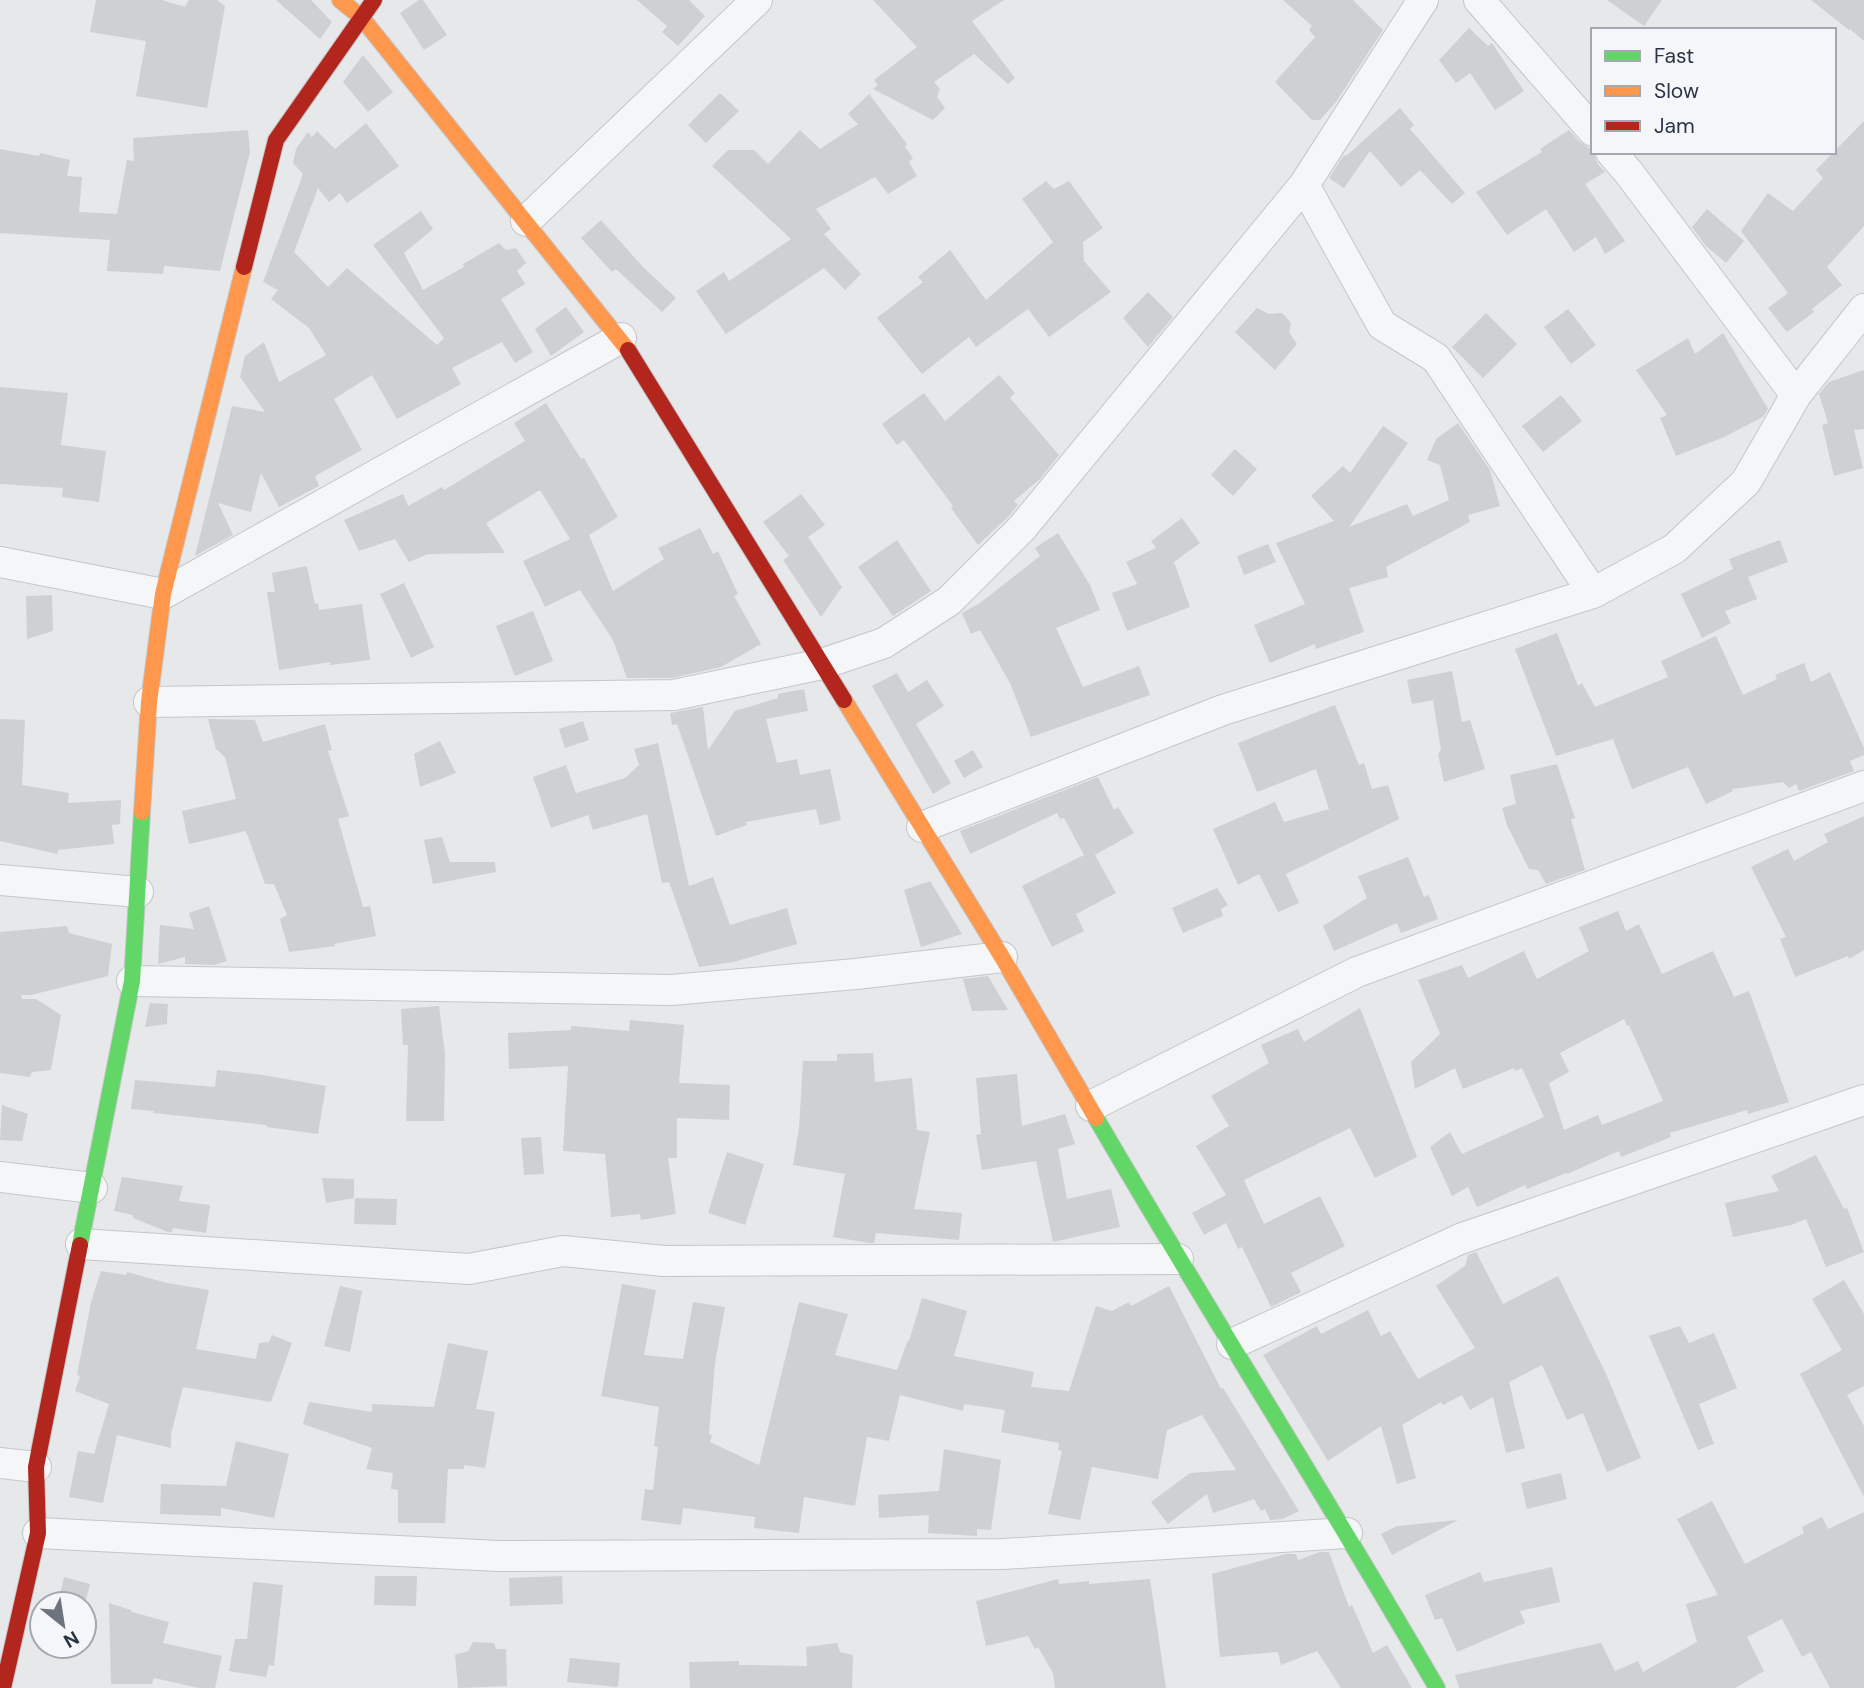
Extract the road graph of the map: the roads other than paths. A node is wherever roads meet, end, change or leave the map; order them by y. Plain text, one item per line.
1 (340, 0) edge
2 (374, 0) edge
3 (757, 0) edge
4 (1423, 0) edge
5 (1479, 0) edge
6 (361, 17) junction
7 (1591, 129) edge
8 (1613, 154) edge
9 (1304, 185) junction
10 (526, 221) junction
11 (1864, 309) edge
12 (621, 338) junction
13 (1796, 395) junction
14 (0, 562) edge
15 (1593, 593) junction
16 (163, 594) junction
17 (822, 664) junction
18 (149, 702) junction
19 (1864, 786) edge
20 (922, 827) junction
21 (0, 880) edge
22 (138, 892) junction
23 (1002, 957) junction
24 (132, 981) junction
25 (1864, 1100) edge
26 (1091, 1106) junction
27 (0, 1177) edge
28 (92, 1188) junction
29 (81, 1244) junction
30 (1178, 1259) junction
31 (1232, 1344) junction
32 (0, 1463) edge
33 (36, 1467) junction
34 (38, 1533) junction
35 (1347, 1533) junction
36 (3, 1688) edge
37 (1437, 1688) edge

1 - 6 street
2 - 6 street
3 - 10 street
4 - 9 street
5 - 7 street
6 - 10 street
6 - 16 street
8 - 13 street
9 - 15 street
9 - 17 street
10 - 12 street
11 - 13 street
12 - 16 street
12 - 17 street
13 - 15 street
14 - 16 street
15 - 20 street
16 - 18 street
17 - 18 street
17 - 20 street
18 - 22 street
19 - 26 street
20 - 23 street
21 - 22 street
22 - 24 street
23 - 24 street
23 - 26 street
24 - 28 street
25 - 31 street
26 - 30 street
27 - 28 street
28 - 29 street
29 - 30 street
29 - 33 street
30 - 31 street
31 - 35 street
32 - 33 street
33 - 34 street
34 - 35 street
34 - 36 street
35 - 37 street

